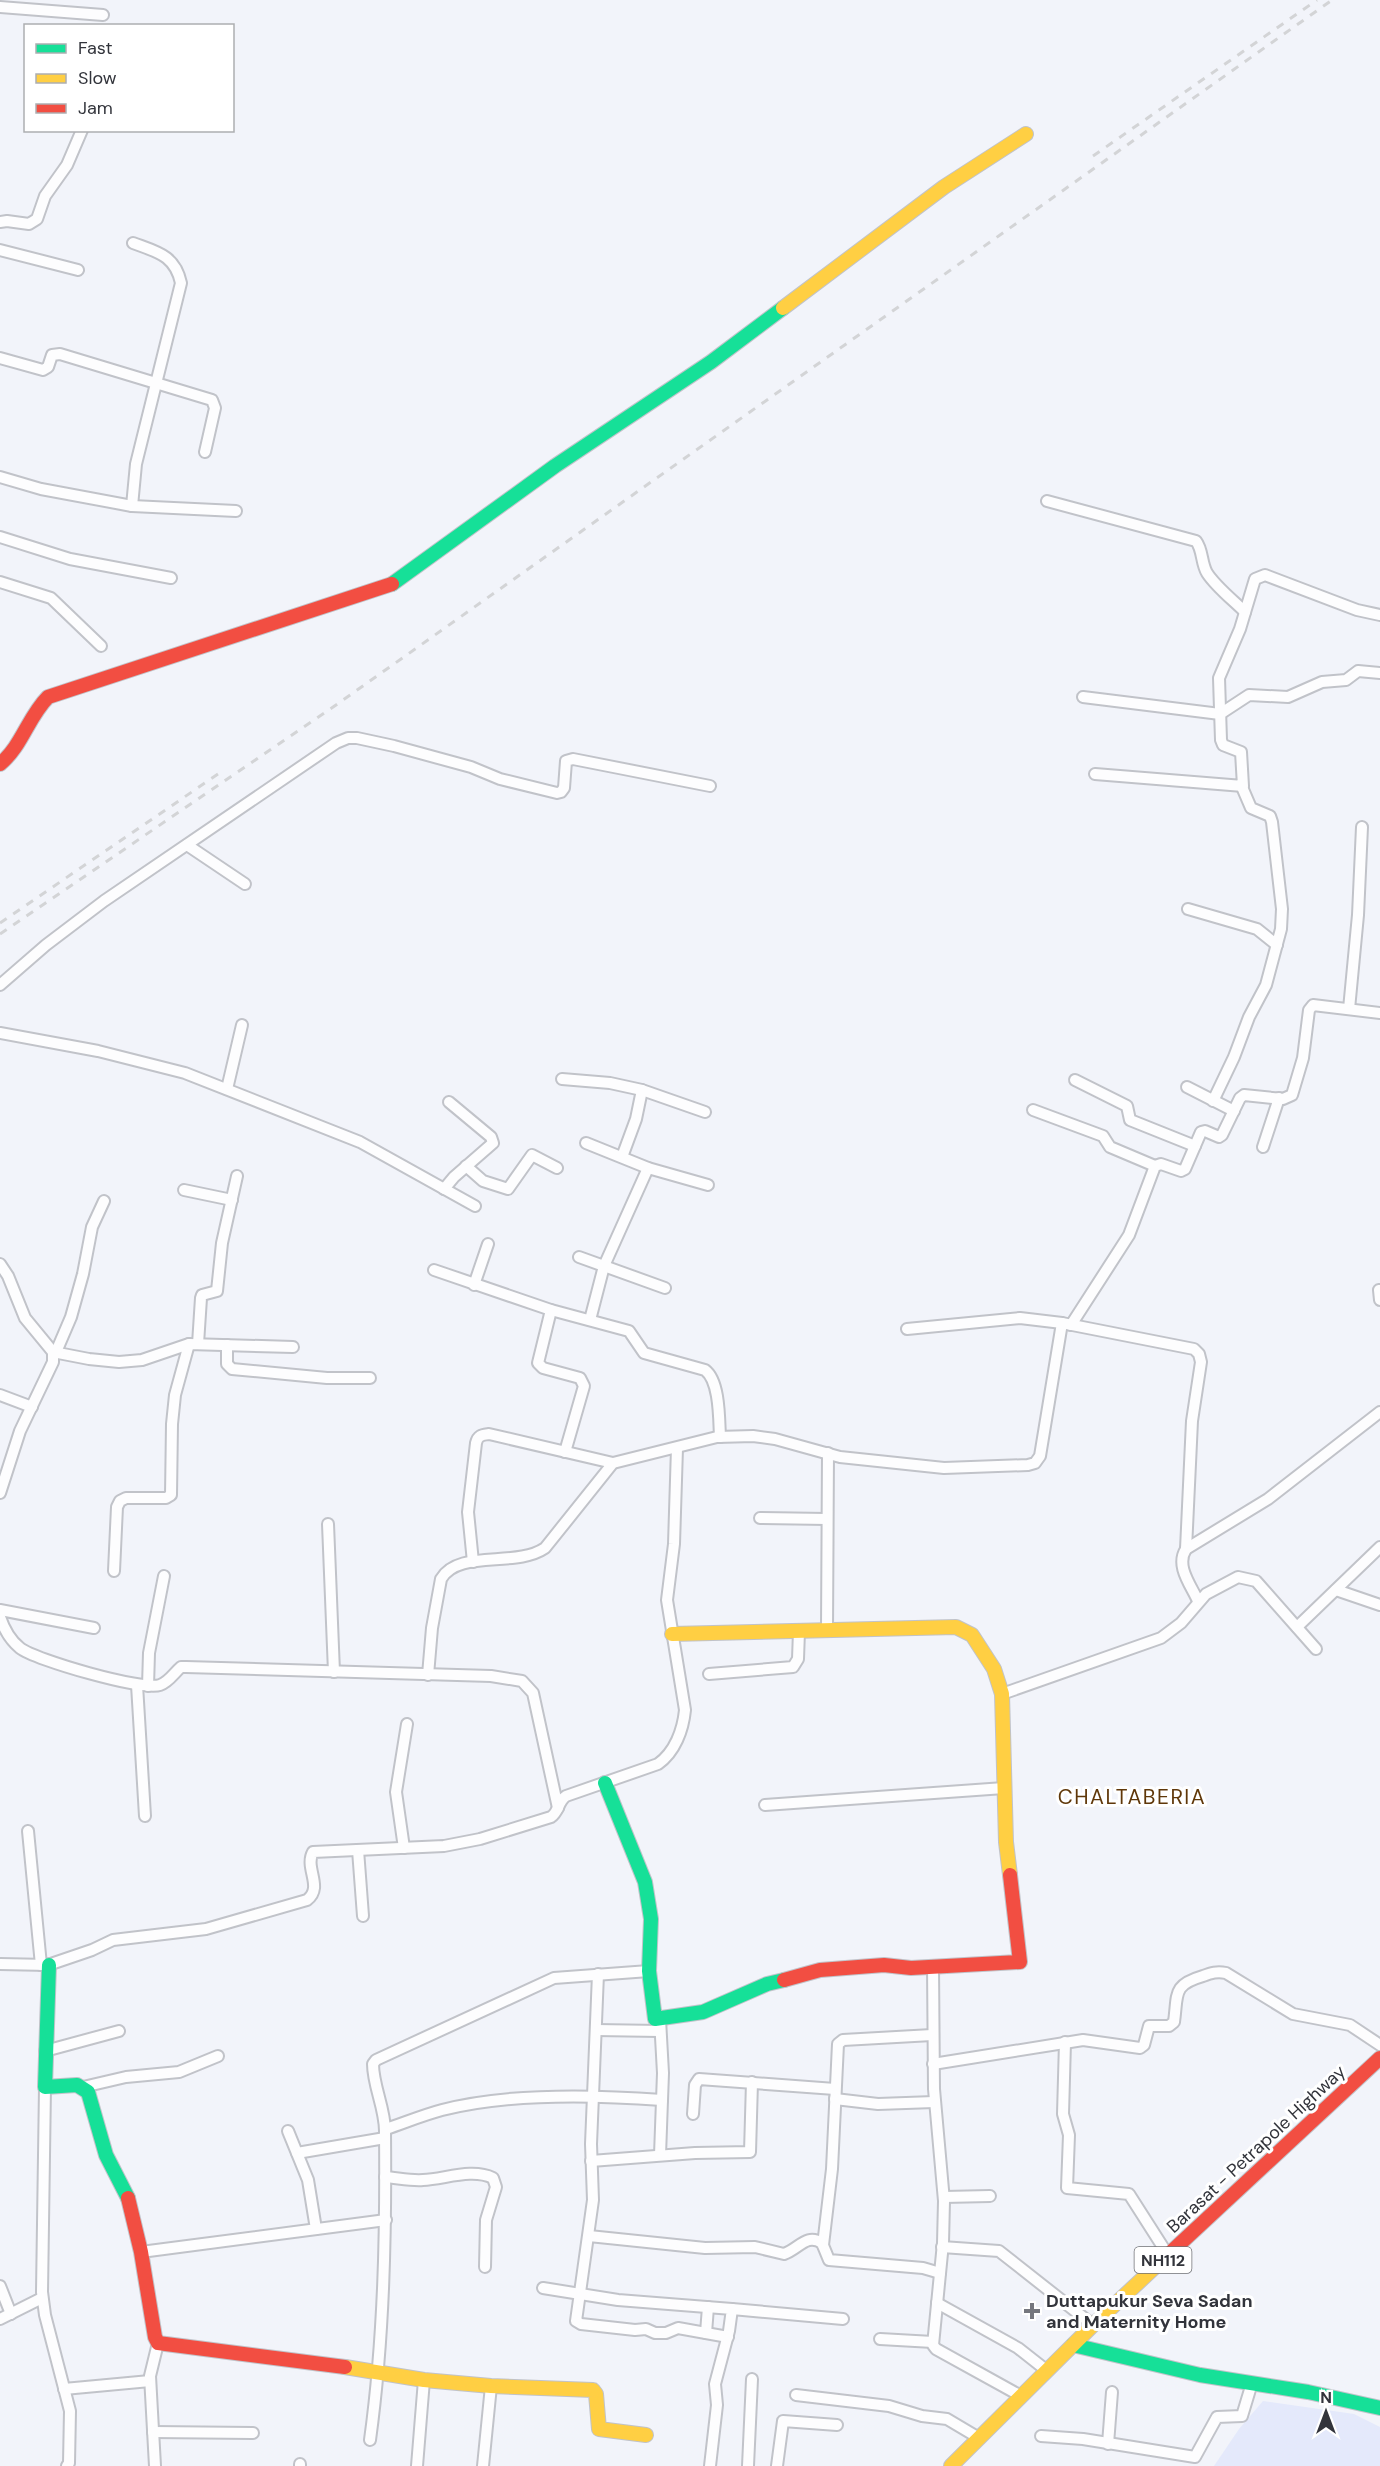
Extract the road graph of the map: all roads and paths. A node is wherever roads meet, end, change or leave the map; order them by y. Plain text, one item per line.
1 (0, 7) edge
2 (103, 15) dead end
3 (81, 132) edge
4 (1026, 135) dead end
5 (0, 222) edge
6 (133, 243) dead end
7 (0, 250) edge
8 (78, 270) dead end
9 (0, 358) edge
10 (157, 383) junction
11 (205, 452) dead end
12 (0, 477) edge
13 (1047, 501) dead end
14 (132, 506) junction
15 (236, 511) dead end
16 (0, 537) edge
17 (171, 578) dead end
18 (0, 582) edge
19 (1245, 612) junction
20 (1380, 615) edge
21 (100, 646) dead end
22 (1380, 673) edge
23 (1083, 697) dead end
24 (1220, 714) junction
25 (0, 764) edge
26 (1095, 774) dead end
27 (710, 786) dead end
28 (1242, 787) junction
29 (1362, 827) dead end
30 (187, 845) junction
31 (245, 884) dead end
32 (1188, 909) dead end
33 (1277, 945) junction
34 (0, 986) edge
35 (1349, 1009) junction
36 (1380, 1013) edge
37 (242, 1024) dead end
38 (0, 1033) edge
39 (562, 1079) dead end
40 (1075, 1080) dead end
41 (1187, 1087) dead end
42 (227, 1089) junction
43 (642, 1090) junction
44 (1279, 1098) junction
45 (1213, 1101) junction
46 (449, 1102) dead end
47 (1033, 1110) dead end
48 (1234, 1111) junction
49 (705, 1112) dead end
50 (586, 1143) dead end
51 (1195, 1146) junction
52 (1263, 1148) dead end
53 (622, 1157) junction
54 (466, 1166) junction
55 (1155, 1166) junction
56 (557, 1168) dead end
57 (648, 1168) junction
58 (237, 1176) dead end
59 (708, 1185) dead end
60 (444, 1189) junction
61 (184, 1191) dead end
62 (232, 1200) junction
63 (104, 1201) dead end
64 (476, 1206) dead end
65 (488, 1244) dead end
66 (579, 1257) dead end
67 (0, 1264) edge
68 (604, 1266) junction
69 (434, 1270) dead end
70 (474, 1286) junction
71 (665, 1288) dead end
72 (1379, 1290) edge
73 (1380, 1300) edge
74 (551, 1310) junction
75 (590, 1320) junction
76 (1067, 1324) junction
77 (907, 1329) dead end
78 (193, 1344) junction
79 (227, 1345) junction
80 (293, 1347) dead end
81 (55, 1352) junction
82 (370, 1377) dead end
83 (0, 1395) edge
84 (32, 1407) junction
85 (1380, 1412) edge
86 (1371, 1419) junction
87 (1380, 1428) edge
88 (720, 1437) junction
89 (677, 1448) junction
90 (565, 1452) junction
91 (828, 1453) junction
92 (613, 1463) junction
93 (0, 1493) edge
94 (760, 1518) dead end
95 (827, 1519) junction
96 (328, 1524) dead end
97 (1380, 1547) edge
98 (1186, 1549) junction
99 (473, 1562) junction
100 (114, 1572) dead end
101 (164, 1576) dead end
102 (1336, 1590) junction
103 (1198, 1601) junction
104 (1380, 1605) edge
105 (0, 1610) edge
106 (0, 1617) edge
107 (94, 1628) dead end
108 (1297, 1628) junction
109 (826, 1630) junction
110 (799, 1631) junction
111 (672, 1634) junction
112 (1316, 1649) dead end
113 (334, 1672) junction
114 (709, 1674) dead end
115 (428, 1675) junction
116 (143, 1686) junction
117 (1002, 1694) junction
118 (407, 1724) dead end
119 (605, 1783) junction
120 (1004, 1788) junction
121 (765, 1805) dead end
122 (558, 1808) junction
123 (145, 1816) dead end
124 (28, 1831) dead end
125 (404, 1848) junction
126 (358, 1850) junction
127 (363, 1916) dead end
128 (0, 1965) edge
129 (45, 1965) junction
130 (933, 1966) junction
131 (649, 1971) junction
132 (598, 1974) junction
133 (660, 2025) junction
134 (596, 2030) junction
135 (119, 2031) dead end
136 (932, 2035) junction
137 (1065, 2042) junction
138 (1380, 2045) edge
139 (45, 2051) junction
140 (218, 2056) dead end
141 (1380, 2058) edge
142 (933, 2064) junction
143 (752, 2082) junction
144 (45, 2087) junction
145 (83, 2087) junction
146 (835, 2094) junction
147 (594, 2097) junction
148 (662, 2100) junction
149 (934, 2102) junction
150 (693, 2114) dead end
151 (288, 2131) dead end
152 (385, 2133) junction
153 (297, 2153) junction
154 (660, 2155) junction
155 (591, 2161) junction
156 (385, 2177) junction
157 (990, 2196) dead end
158 (944, 2197) junction
159 (386, 2220) junction
160 (316, 2229) junction
161 (589, 2236) junction
162 (823, 2245) junction
163 (942, 2247) junction
164 (141, 2252) junction
165 (1168, 2255) junction
166 (484, 2267) dead end
167 (940, 2273) junction
168 (0, 2286) edge
169 (543, 2288) dead end
170 (579, 2294) junction
171 (42, 2298) junction
172 (937, 2303) junction
173 (708, 2307) junction
174 (732, 2309) junction
175 (11, 2314) junction
176 (0, 2319) edge
177 (843, 2319) dead end
178 (1093, 2325) junction
179 (705, 2333) junction
180 (728, 2337) junction
181 (880, 2338) dead end
182 (933, 2342) junction
183 (158, 2343) junction
184 (1073, 2345) junction
185 (1046, 2370) junction
186 (379, 2373) junction
187 (752, 2379) dead end
188 (424, 2380) junction
189 (150, 2381) junction
190 (1252, 2383) junction
191 (491, 2386) junction
192 (64, 2389) junction
193 (1112, 2392) dead end
194 (796, 2395) dead end
195 (1020, 2396) junction
196 (1380, 2408) edge
197 (837, 2425) dead end
198 (153, 2432) junction
199 (253, 2433) dead end
200 (646, 2435) dead end
201 (1041, 2436) dead end
202 (979, 2438) junction
203 (370, 2440) dead end
204 (1108, 2444) junction
205 (67, 2466) edge
206 (155, 2466) edge
207 (417, 2466) edge
208 (483, 2466) edge
209 (710, 2466) edge
210 (748, 2466) edge
211 (777, 2466) edge
212 (951, 2466) edge

1 - 2 street
3 - 5 street
4 - 25 main road
6 - 10 street
7 - 8 street
9 - 10 street
10 - 11 street
10 - 14 street
12 - 14 street
13 - 19 street
14 - 15 street
16 - 17 street
18 - 21 street
19 - 20 street
19 - 24 street
22 - 24 street
23 - 24 street
24 - 28 street
26 - 28 street
27 - 30 street
28 - 33 street
29 - 35 street
30 - 31 street
30 - 34 street
32 - 33 street
33 - 45 street
35 - 36 street
35 - 44 street
37 - 42 street
38 - 42 street
39 - 43 street
40 - 51 street
41 - 45 street
42 - 60 street
43 - 49 street
43 - 53 street
44 - 48 street
44 - 52 street
45 - 48 street
46 - 54 street
47 - 55 street
48 - 51 street
50 - 53 street
51 - 55 street
53 - 57 street
54 - 56 street
54 - 60 street
55 - 76 street
57 - 59 street
57 - 68 street
58 - 62 street
60 - 64 street
61 - 62 street
62 - 78 street
63 - 81 street
65 - 70 street
66 - 68 street
67 - 81 street
68 - 71 street
68 - 75 street
69 - 70 street
70 - 74 street
72 - 73 street
74 - 75 street
74 - 90 street
75 - 88 street
76 - 77 street
76 - 91 street
76 - 98 street
78 - 79 street
78 - 81 street
78 - 100 street
79 - 80 street
79 - 82 street
81 - 84 street
83 - 84 street
84 - 93 street
85 - 86 street
86 - 87 street
86 - 98 street
88 - 89 street
88 - 91 street
89 - 92 street
89 - 111 street
90 - 92 street
90 - 99 street
91 - 95 street
92 - 99 street
94 - 95 street
95 - 109 street
96 - 113 street
97 - 102 street
98 - 103 street
99 - 115 street
101 - 116 street
102 - 104 street
102 - 108 street
103 - 108 street
103 - 117 street
105 - 107 street
106 - 116 street
108 - 112 street
109 - 110 main road
109 - 117 main road
110 - 111 main road
110 - 114 street
111 - 119 street
113 - 115 street
113 - 116 street
115 - 122 street
116 - 123 street
117 - 120 main road
118 - 125 street
119 - 122 street
119 - 131 main road
120 - 121 street
120 - 130 main road
122 - 125 street
124 - 129 street
125 - 126 street
126 - 127 street
126 - 129 street
128 - 129 street
129 - 139 main road
130 - 133 main road
130 - 136 street
131 - 132 street
131 - 133 main road
132 - 134 street
132 - 152 street
133 - 134 street
133 - 148 street
134 - 147 street
135 - 139 street
136 - 142 street
136 - 146 street
137 - 138 street
137 - 142 street
137 - 165 street
139 - 144 main road
140 - 145 street
141 - 165 main road, Barasat - Petrapole Highway / NH112
142 - 149 street
143 - 146 street
143 - 150 street
143 - 154 street
144 - 145 main road
144 - 171 street
145 - 164 main road
146 - 149 street
146 - 162 street
147 - 148 street
147 - 152 street
147 - 155 street
148 - 154 street
149 - 158 street
151 - 153 street
152 - 153 street
152 - 156 street
153 - 160 street
154 - 155 street
155 - 161 street
156 - 159 street
156 - 166 street
157 - 158 street
158 - 163 street
159 - 160 street
159 - 186 street
160 - 164 street
161 - 162 street
161 - 170 street
162 - 167 street
163 - 167 street
163 - 178 street
164 - 183 main road
165 - 178 main road, Barasat - Petrapole Highway / NH112
167 - 172 street
168 - 175 street
169 - 170 street
170 - 173 street
170 - 179 street
171 - 175 street
171 - 192 street
172 - 182 street
172 - 185 street
173 - 174 street
173 - 179 street
174 - 177 street
174 - 180 street
175 - 176 street
178 - 184 main road, Barasat - Petrapole Highway / NH112
179 - 180 street
180 - 209 street
181 - 182 street
182 - 195 street
183 - 186 main road
183 - 189 street
184 - 185 main road, Barasat - Petrapole Highway / NH112
184 - 190 main road
185 - 195 main road, Barasat - Petrapole Highway / NH112
186 - 188 main road
186 - 203 street
187 - 210 street
188 - 191 main road
188 - 207 street
189 - 192 street
189 - 198 street
190 - 196 main road
190 - 204 street
191 - 200 main road
191 - 208 street
192 - 205 street
193 - 204 street
194 - 202 street
195 - 202 main road, Barasat - Petrapole Highway / NH112
197 - 211 street
198 - 199 street
198 - 206 street
201 - 204 street
202 - 212 main road, Barasat - Petrapole Highway / NH112

